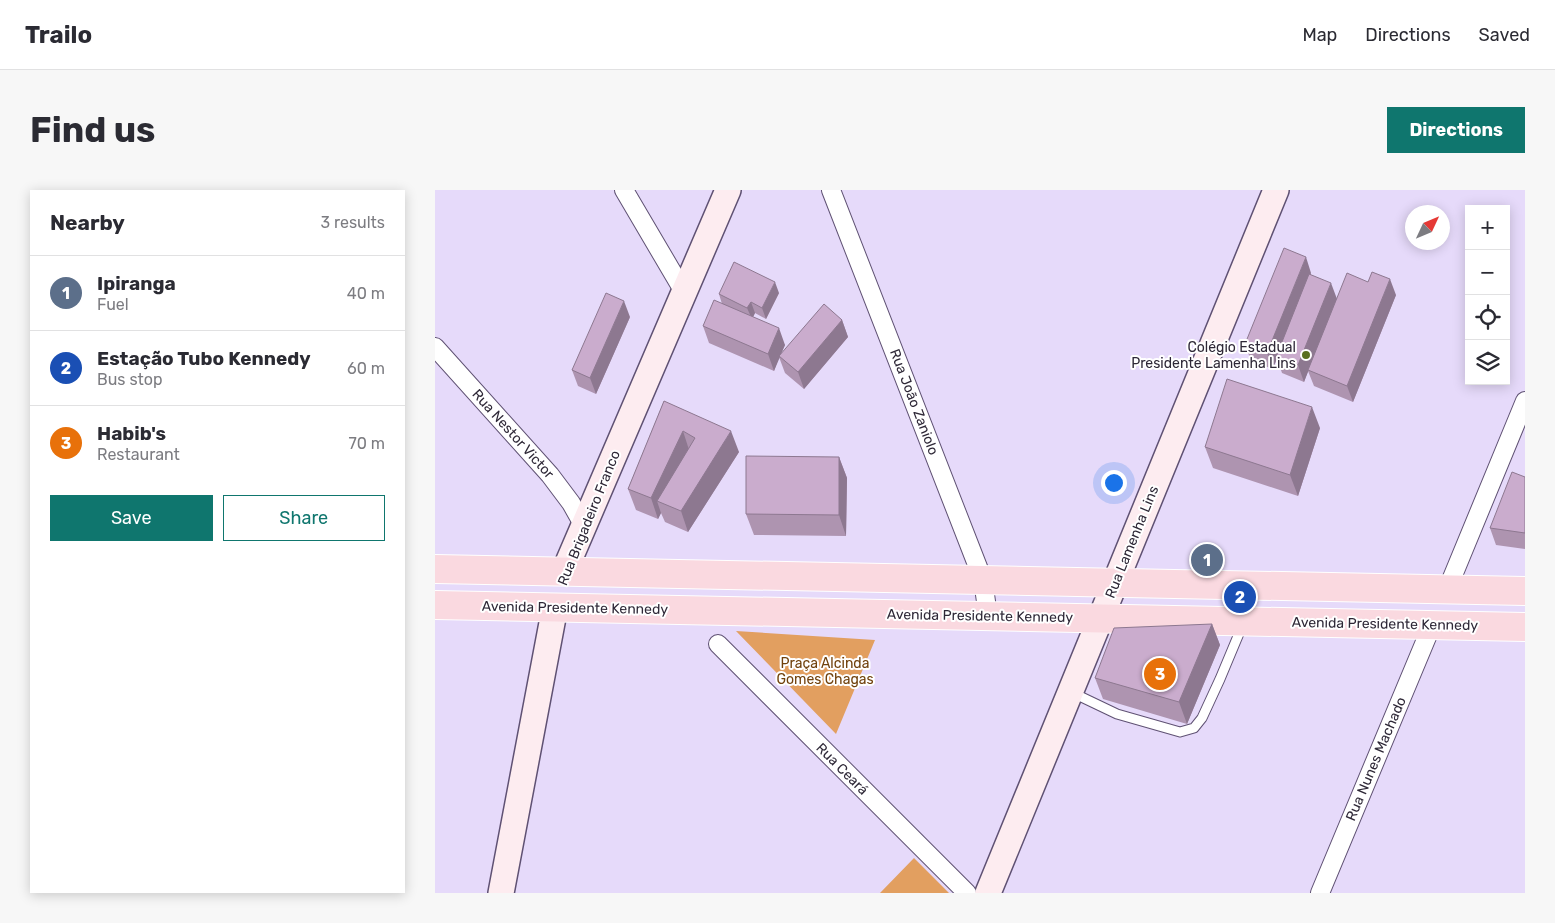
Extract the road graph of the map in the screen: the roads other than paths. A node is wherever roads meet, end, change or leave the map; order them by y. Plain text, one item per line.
1 (624, 190) edge
2 (728, 190) edge
3 (831, 190) edge
4 (1276, 190) edge
5 (684, 292) junction
6 (435, 348) edge
7 (1525, 401) edge
8 (584, 526) junction
9 (435, 569) edge
10 (564, 572) junction
11 (983, 580) junction
12 (1115, 583) junction
13 (1447, 590) junction
14 (1525, 591) edge
15 (435, 605) edge
16 (555, 607) junction
17 (988, 616) junction
18 (1101, 619) junction
19 (1244, 622) junction
20 (1432, 625) junction
21 (1525, 627) edge
22 (718, 644) dead end
23 (1071, 692) junction
24 (501, 893) edge
25 (967, 893) edge
26 (988, 893) edge
27 (1320, 893) edge

1 - 5 street
2 - 5 main road, Rua Brigadeiro Franco
3 - 11 street, Rua João Zaniolo
4 - 12 main road, Rua Lamenha Lins
5 - 8 main road, Rua Brigadeiro Franco
6 - 8 street, Rua Nestor Victor
7 - 13 street
8 - 10 main road, Rua Brigadeiro Franco
9 - 10 main road
10 - 11 main road
10 - 16 main road, Rua Brigadeiro Franco
11 - 12 main road
11 - 17 street, Rua João Zaniolo
12 - 13 main road
12 - 18 main road, Rua Lamenha Lins
13 - 14 main road
15 - 16 main road, Avenida Presidente Kennedy
16 - 17 main road, Avenida Presidente Kennedy
16 - 24 main road, Rua Brigadeiro Franco
17 - 18 main road, Avenida Presidente Kennedy
18 - 19 main road, Avenida Presidente Kennedy
18 - 23 main road, Rua Lamenha Lins
19 - 20 main road, Avenida Presidente Kennedy
19 - 23 lane
20 - 21 main road, Avenida Presidente Kennedy
20 - 27 street, Rua Nunes Machado
22 - 25 street, Rua Ceará
23 - 26 main road, Rua Lamenha Lins

